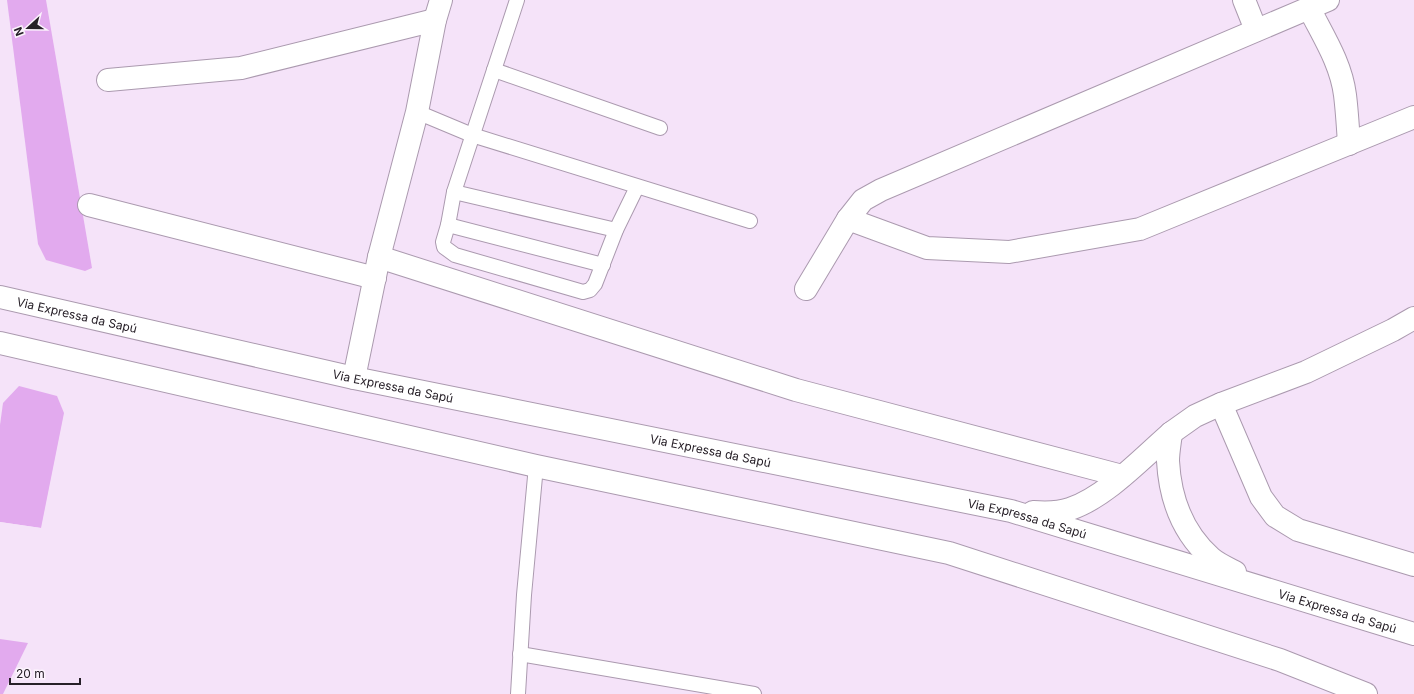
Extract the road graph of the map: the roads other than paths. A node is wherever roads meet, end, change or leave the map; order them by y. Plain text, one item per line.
1 (517, 0) edge
2 (1244, 0) edge
3 (1319, 4) edge
4 (438, 10) edge
5 (1256, 30) junction
6 (494, 70) junction
7 (108, 80) dead end
8 (417, 112) junction
9 (1414, 117) edge
10 (660, 128) dead end
11 (472, 135) junction
12 (1349, 144) junction
13 (637, 187) junction
14 (454, 192) junction
15 (89, 205) dead end
16 (848, 219) junction
17 (750, 221) dead end
18 (448, 225) junction
19 (616, 230) junction
20 (379, 257) junction
21 (603, 265) junction
22 (375, 278) junction
23 (806, 289) dead end
24 (0, 297) edge
25 (1414, 318) edge
26 (0, 343) edge
27 (354, 378) junction
28 (1220, 404) junction
29 (1171, 433) junction
30 (536, 466) junction
31 (1122, 476) junction
32 (1011, 511) junction
33 (1414, 565) edge
34 (1289, 596) junction
35 (1414, 634) edge
36 (520, 654) junction
37 (518, 694) edge
38 (754, 694) edge
39 (1366, 694) edge

1 - 6 lane
2 - 5 street
3 - 5 street
3 - 12 street
4 - 7 street
4 - 8 street
5 - 16 street
6 - 10 lane
6 - 11 lane
8 - 11 lane
8 - 20 street
9 - 12 street
11 - 13 lane
11 - 14 lane
12 - 16 street
13 - 17 lane
13 - 19 lane
14 - 18 lane
14 - 19 lane
15 - 22 street
16 - 23 street
18 - 21 lane
18 - 21 lane
19 - 21 lane
20 - 22 street
20 - 31 street
22 - 27 street
24 - 27 street, Via Expressa da Sapú
25 - 28 street
26 - 30 street
27 - 32 street, Via Expressa da Sapú
28 - 29 street
28 - 33 street
29 - 31 street
29 - 34 street
30 - 36 lane
30 - 39 street
31 - 32 street
32 - 34 street, Via Expressa da Sapú
34 - 35 street, Via Expressa da Sapú
36 - 37 lane
36 - 38 lane

